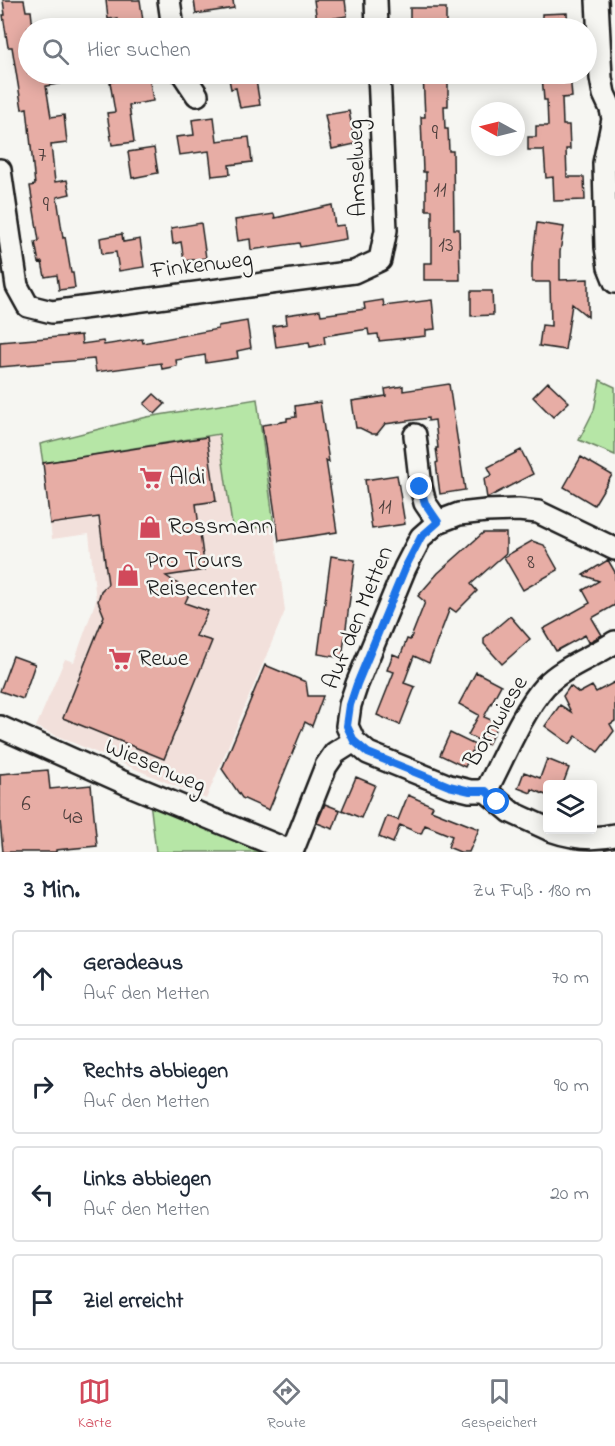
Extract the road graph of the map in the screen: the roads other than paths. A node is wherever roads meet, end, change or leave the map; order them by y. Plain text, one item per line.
1 (169, 0) edge
2 (376, 0) edge
3 (597, 0) edge
4 (172, 18) edge
5 (377, 18) edge
6 (190, 84) edge
7 (379, 84) edge
8 (197, 94) dead end
9 (0, 170) edge
10 (380, 260) joint
11 (615, 282) edge
12 (415, 435) dead end
13 (438, 522) junction
14 (615, 549) edge
15 (615, 642) edge
16 (0, 727) edge
17 (354, 741) junction
18 (486, 791) junction
19 (543, 827) edge
20 (569, 834) edge
21 (615, 835) edge
22 (292, 852) edge

1 - 4 street
2 - 5 street
3 - 11 street
6 - 8 street
7 - 10 street, Amselweg
9 - 10 street, Finkenweg
12 - 13 street
13 - 14 street, Auf den Metten
13 - 17 street, Auf den Metten
15 - 18 street, Bornwiese
16 - 22 street, Wiesenweg
17 - 18 street
17 - 22 street
18 - 19 street
20 - 21 street

